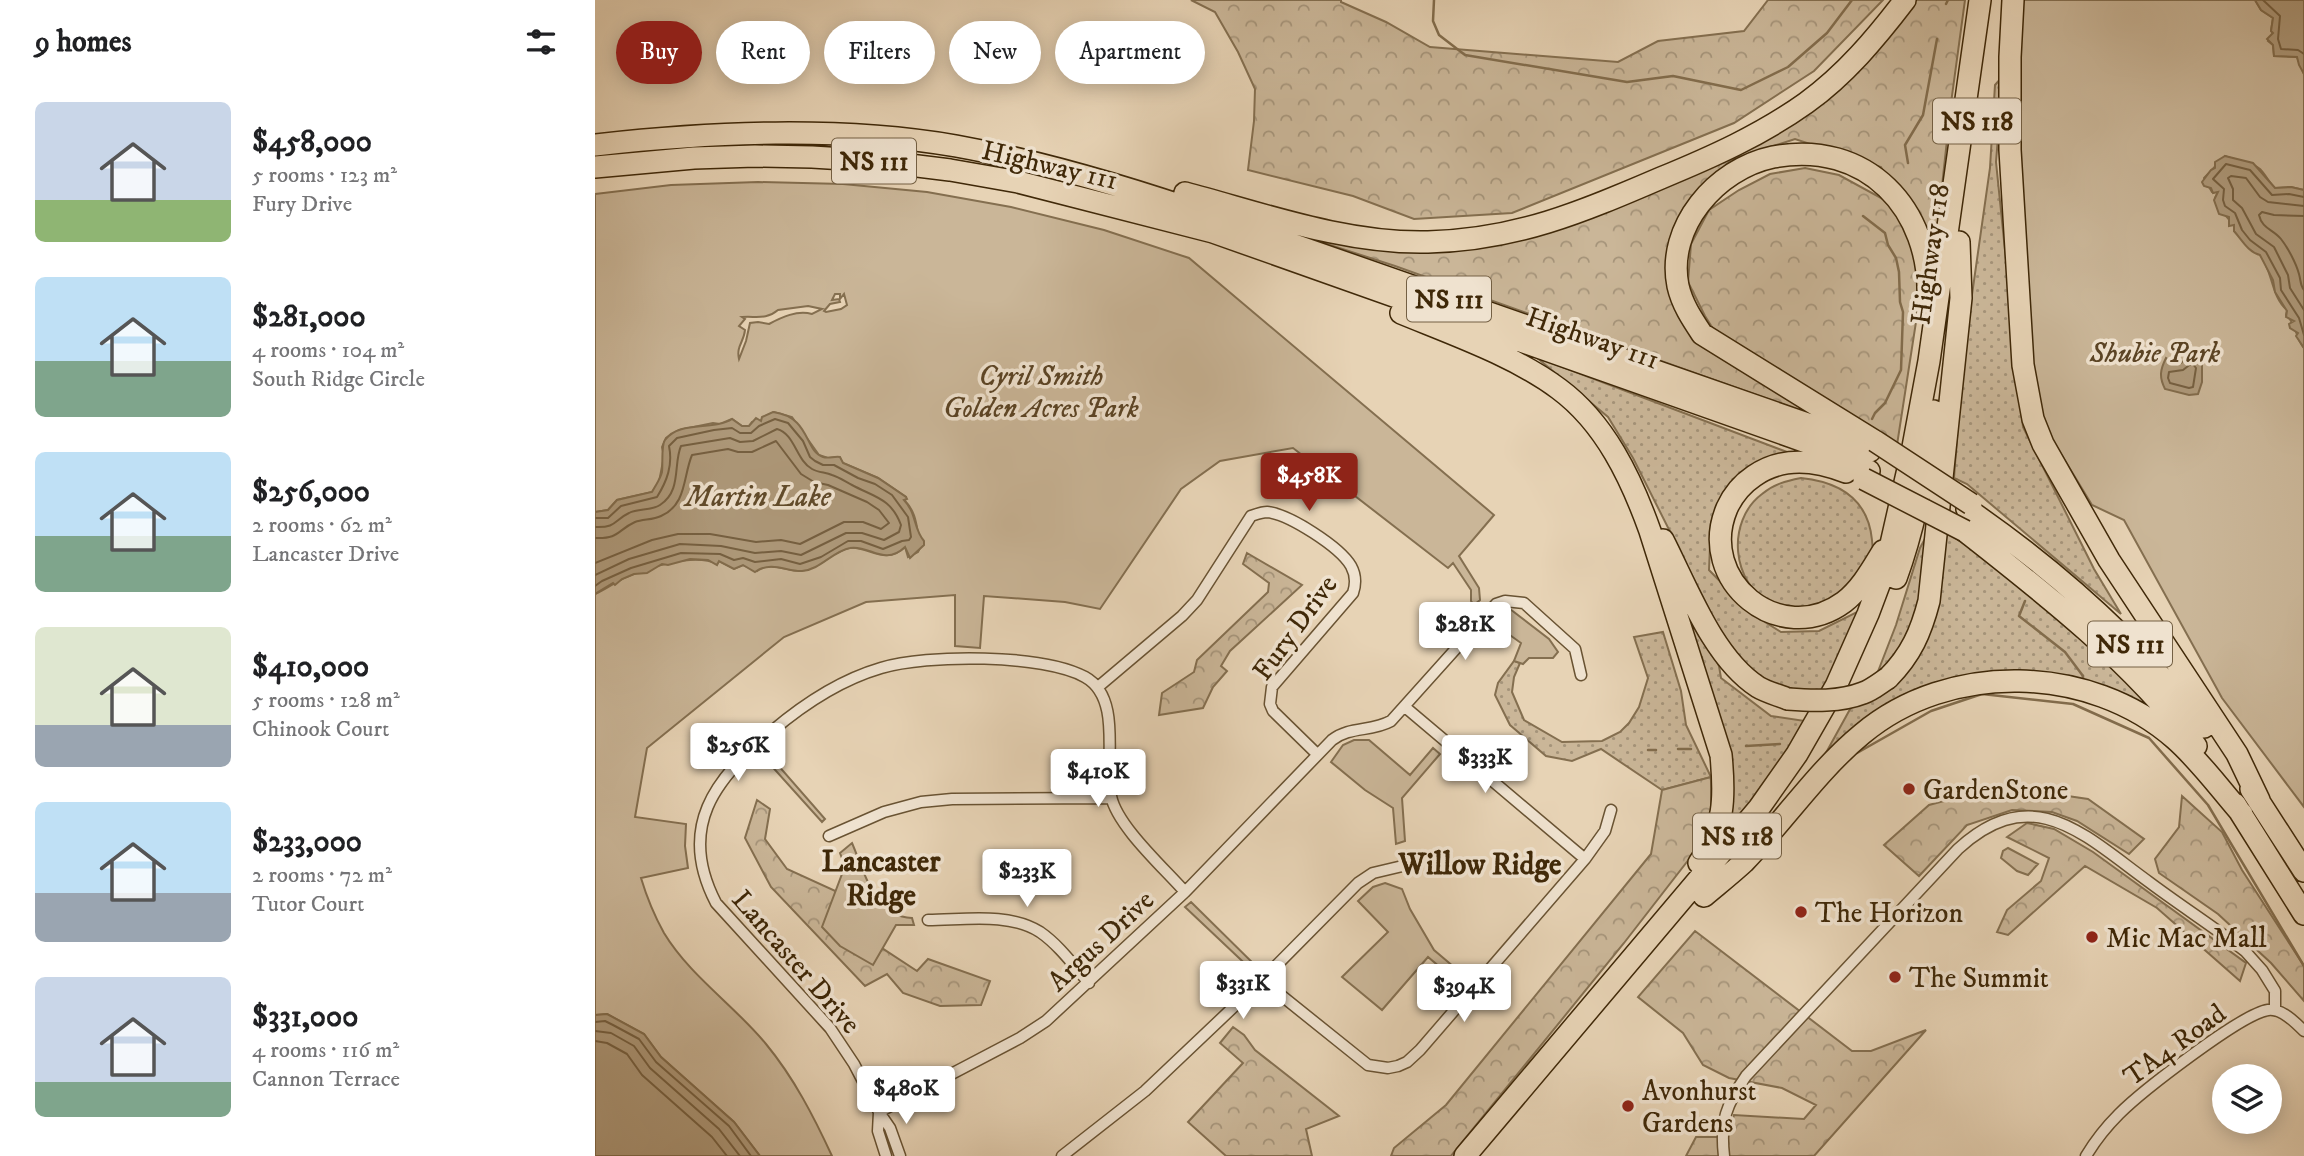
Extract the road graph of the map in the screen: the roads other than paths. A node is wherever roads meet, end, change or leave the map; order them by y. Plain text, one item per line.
1 (1905, 0) edge
2 (1974, 0) edge
3 (1980, 0) edge
4 (1994, 0) edge
5 (2013, 0) edge
6 (595, 145) edge
7 (1023, 159) junction
8 (595, 167) edge
9 (1955, 178) junction
10 (1147, 216) junction
11 (1959, 242) junction
12 (1913, 447) junction
13 (1869, 461) junction
14 (1639, 500) junction
15 (1907, 511) junction
16 (1969, 515) junction
17 (1894, 531) junction
18 (1581, 675) dead end
19 (1098, 687) junction
20 (1405, 707) junction
21 (1317, 754) junction
22 (1111, 798) junction
23 (2259, 800) junction
24 (1611, 810) dead end
25 (2242, 814) junction
26 (829, 835) dead end
27 (1585, 859) junction
28 (1411, 864) dead end
29 (2304, 871) edge
30 (1185, 892) junction
31 (1704, 897) junction
32 (2304, 914) edge
33 (928, 920) dead end
34 (1262, 980) junction
35 (1089, 983) junction
36 (2275, 1010) junction
37 (2304, 1031) edge
38 (1535, 1072) junction
39 (879, 1112) junction
40 (899, 1154) edge
41 (886, 1155) edge
42 (1062, 1156) edge
43 (1465, 1156) edge
44 (1483, 1156) edge
45 (1724, 1156) edge
46 (2086, 1156) edge

1 - 7 highway
2 - 9 highway
3 - 9 highway, Highway 118 / NS 118
4 - 11 highway, Highway 118 / NS 118
5 - 23 highway
6 - 7 highway, Highway 111 / NS 111
7 - 13 highway, Highway 111 / NS 111
8 - 10 highway, Highway 111 / NS 111
9 - 12 highway, Highway 118 / NS 118
10 - 13 highway, Highway 111 / NS 111
10 - 14 highway
11 - 14 highway, bridge
11 - 15 highway, Highway 118 / NS 118
12 - 13 highway
12 - 15 highway, Highway 118 / NS 118
13 - 16 highway, bridge
13 - 16 highway, Highway 111 / NS 111, bridge
13 - 17 highway
14 - 38 highway
15 - 17 highway, NS 118
15 - 31 highway, NS 118
16 - 23 highway, Highway 111 / NS 111
16 - 25 highway, Highway 111 / NS 111
17 - 38 highway, NS 118
18 - 20 street, Argus Drive
19 - 21 street, Fury Drive
19 - 22 street
19 - 39 street, Lancaster Drive
20 - 21 street, Argus Drive
20 - 27 street
21 - 30 street, Argus Drive
22 - 26 street
22 - 30 street
23 - 29 highway, Highway 111 / NS 111
24 - 27 street
25 - 31 highway
25 - 32 highway, Highway 111 / NS 111
27 - 34 street
28 - 34 street
30 - 35 street, Argus Drive
31 - 44 highway, NS 118
33 - 35 street
34 - 42 street
35 - 39 street, Argus Drive
36 - 37 street
36 - 45 street
36 - 46 street, TA4 Road
38 - 43 highway, NS 118
39 - 40 street, Lancaster Drive
39 - 41 street, Lancaster Drive
40 - 41 street, Lancaster Drive

